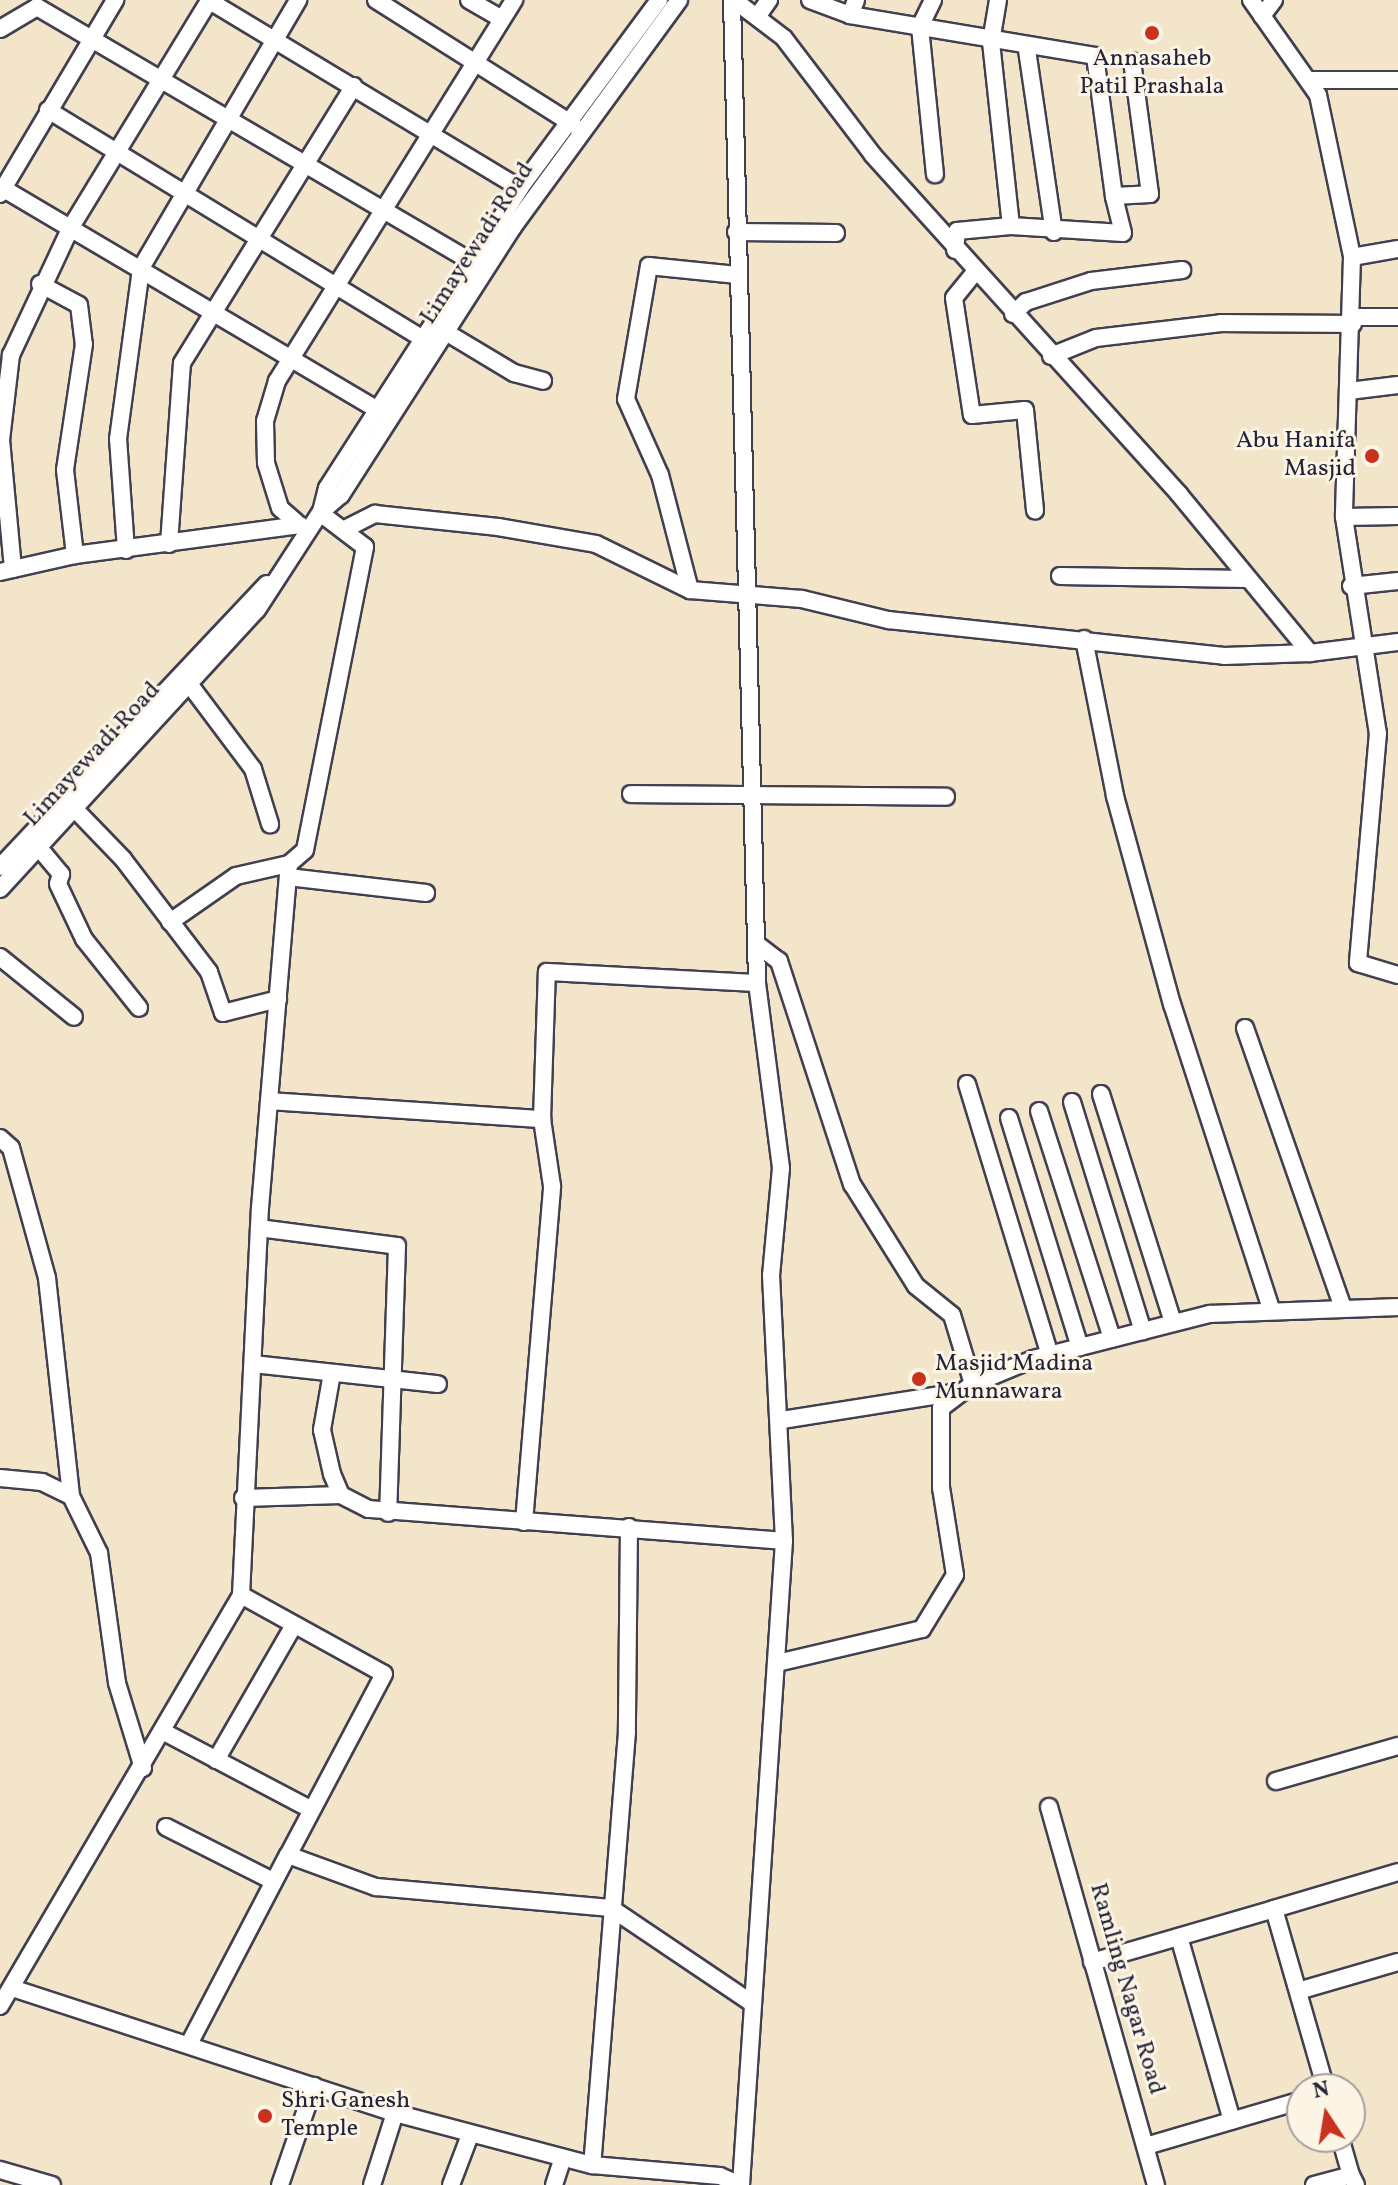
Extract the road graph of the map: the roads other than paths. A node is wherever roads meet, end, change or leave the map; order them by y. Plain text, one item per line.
1 (115, 0) edge
2 (209, 0) edge
3 (298, 0) edge
4 (376, 0) edge
5 (469, 0) edge
6 (514, 0) edge
7 (659, 0) edge
8 (679, 0) edge
9 (733, 0) edge
10 (769, 0) edge
11 (810, 0) edge
12 (933, 0) edge
13 (998, 0) edge
14 (1251, 0) edge
15 (1274, 0) edge
16 (853, 8) edge
17 (1262, 16) junction
18 (757, 17) junction
19 (502, 19) junction
20 (920, 27) junction
21 (0, 29) edge
22 (91, 37) junction
23 (275, 39) junction
24 (991, 42) junction
25 (1027, 50) junction
26 (1132, 61) dead end
27 (475, 62) junction
28 (163, 75) junction
29 (1308, 80) junction
30 (1398, 80) edge
31 (354, 86) junction
32 (48, 110) junction
33 (230, 115) junction
34 (575, 126) junction
35 (431, 131) junction
36 (118, 150) junction
37 (306, 160) junction
38 (935, 174) dead end
39 (520, 188) junction
40 (185, 191) junction
41 (2, 192) edge
42 (1114, 196) junction
43 (384, 206) junction
44 (1011, 226) junction
45 (71, 227) junction
46 (736, 232) junction
47 (1054, 232) junction
48 (836, 233) dead end
49 (258, 235) junction
50 (1398, 249) edge
51 (955, 250) junction
52 (1352, 257) junction
53 (472, 262) junction
54 (141, 268) junction
55 (1182, 270) dead end
56 (975, 272) junction
57 (737, 275) junction
58 (336, 282) junction
59 (40, 284) junction
60 (213, 310) junction
61 (1013, 314) junction
62 (1398, 317) edge
63 (1353, 320) junction
64 (449, 334) junction
65 (423, 339) junction
66 (292, 355) junction
67 (1051, 356) junction
68 (543, 381) dead end
69 (1398, 385) edge
70 (1349, 391) junction
71 (377, 410) junction
72 (1035, 511) dead end
73 (320, 513) junction
74 (1398, 516) edge
75 (1344, 517) junction
76 (302, 526) junction
77 (345, 529) junction
78 (169, 544) junction
79 (126, 550) junction
80 (75, 555) junction
81 (6, 571) edge
82 (277, 575) junction
83 (1060, 576) dead end
84 (1247, 579) junction
85 (1398, 581) edge
86 (1351, 586) junction
87 (690, 590) junction
88 (749, 593) junction
89 (1084, 639) junction
90 (1398, 642) edge
91 (1369, 648) junction
92 (1310, 653) junction
93 (190, 685) junction
94 (631, 794) dead end
95 (755, 795) junction
96 (946, 797) dead end
97 (70, 804) junction
98 (270, 824) dead end
99 (40, 849) junction
100 (0, 867) edge
101 (288, 871) junction
102 (0, 889) edge
103 (426, 893) dead end
104 (170, 922) junction
105 (759, 946) junction
106 (0, 957) edge
107 (1398, 975) edge
108 (757, 983) junction
109 (278, 999) junction
110 (139, 1008) dead end
111 (74, 1017) dead end
112 (1245, 1028) dead end
113 (967, 1084) dead end
114 (1101, 1094) dead end
115 (269, 1101) junction
116 (1072, 1102) dead end
117 (1039, 1111) dead end
118 (1009, 1118) dead end
119 (542, 1119) junction
120 (0, 1138) edge
121 (259, 1228) junction
122 (1342, 1305) junction
123 (1398, 1307) edge
124 (1272, 1311) junction
125 (1173, 1323) junction
126 (1143, 1331) junction
127 (1112, 1339) junction
128 (1080, 1347) junction
129 (1050, 1355) junction
130 (253, 1364) junction
131 (332, 1373) junction
132 (394, 1379) junction
133 (438, 1384) dead end
134 (968, 1388) junction
135 (782, 1420) junction
136 (0, 1478) edge
137 (341, 1495) junction
138 (71, 1496) junction
139 (243, 1498) junction
140 (388, 1513) junction
141 (524, 1522) junction
142 (629, 1527) junction
143 (784, 1541) junction
144 (241, 1595) junction
145 (294, 1625) junction
146 (777, 1663) junction
147 (164, 1732) junction
148 (1398, 1746) edge
149 (216, 1760) junction
150 (143, 1768) junction
151 (1276, 1781) dead end
152 (1049, 1807) dead end
153 (312, 1810) junction
154 (166, 1827) dead end
155 (288, 1855) junction
156 (1398, 1872) edge
157 (273, 1881) junction
158 (611, 1908) junction
159 (1274, 1909) junction
160 (1179, 1937) junction
161 (1092, 1962) junction
162 (1398, 1962) edge
163 (12, 1988) junction
164 (1298, 1991) junction
165 (752, 2003) junction
166 (0, 2006) edge
167 (189, 2044) junction
168 (1321, 2073) edge
169 (314, 2086) junction
170 (1286, 2105) edge
171 (395, 2113) junction
172 (1232, 2121) junction
173 (470, 2135) junction
174 (1146, 2146) junction
175 (1345, 2153) edge
176 (562, 2161) junction
177 (592, 2165) junction
178 (0, 2170) edge
179 (649, 2177) edge
180 (1354, 2180) edge
181 (52, 2185) edge
182 (280, 2185) edge
183 (372, 2185) edge
184 (451, 2185) edge
185 (554, 2185) edge
186 (741, 2185) edge
187 (1156, 2185) edge
188 (1314, 2185) edge

1 - 22 street
2 - 23 street
2 - 28 street
3 - 23 street
4 - 27 street
5 - 19 street
6 - 19 street
7 - 34 street, Limayewadi Road
8 - 34 street, Limayewadi Road
9 - 18 street
9 - 46 street
10 - 18 street
11 - 16 street
12 - 20 street
13 - 24 street
14 - 17 street
15 - 17 street
16 - 20 street
17 - 29 street
18 - 51 street
19 - 27 street
20 - 24 street
20 - 38 street
21 - 22 street
22 - 28 street
22 - 32 street
23 - 31 street
23 - 33 street
24 - 25 street
24 - 44 street
25 - 42 street
25 - 47 street
26 - 42 street
27 - 34 street
27 - 35 street
28 - 33 street
28 - 36 street
29 - 30 street
29 - 52 street
31 - 35 street
31 - 37 street
32 - 36 street
32 - 41 street
33 - 37 street
33 - 40 street
34 - 39 street, Limayewadi Road
34 - 64 street, Limayewadi Road
35 - 39 street
35 - 43 street
36 - 40 street
36 - 45 street
37 - 43 street
37 - 49 street
39 - 53 street, Limayewadi Road
40 - 49 street
40 - 54 street
41 - 45 street
42 - 47 street
43 - 53 street
43 - 58 street
44 - 47 street
44 - 51 street
45 - 54 street
45 - 59 street
46 - 48 street
46 - 57 street
49 - 58 street
49 - 60 street
50 - 52 street
51 - 56 street
52 - 63 street
53 - 65 street, Limayewadi Road
54 - 60 street
54 - 79 street
55 - 61 street
56 - 61 street
56 - 72 street
57 - 87 street
57 - 88 street
58 - 65 street
58 - 66 street
59 - 80 street
59 - 81 street
60 - 66 street
60 - 78 street
61 - 67 street
62 - 63 street
63 - 67 street
63 - 70 street
64 - 68 street
64 - 73 street, Limayewadi Road
65 - 71 street, Limayewadi Road
66 - 71 street
66 - 76 street
67 - 84 street
69 - 70 street
70 - 75 street
71 - 73 street, Limayewadi Road
73 - 76 street, Limayewadi Road
73 - 77 street
74 - 75 street
75 - 86 street
76 - 78 street
76 - 82 street, Limayewadi Road
77 - 87 street
77 - 101 street
78 - 79 street
79 - 80 street
80 - 81 street
82 - 93 street, Limayewadi Road
82 - 97 street, Limayewadi Road
83 - 84 street
84 - 92 street
85 - 86 street
86 - 91 street
87 - 88 street
88 - 89 street
88 - 95 street
89 - 92 street
89 - 124 street
90 - 91 street
91 - 92 street
91 - 107 street
93 - 97 street, Limayewadi Road
93 - 98 street
94 - 95 street
95 - 96 street
95 - 105 street
97 - 99 street, Limayewadi Road
97 - 100 street, Limayewadi Road
97 - 104 street
99 - 102 street, Limayewadi Road
99 - 110 street
101 - 103 street
101 - 104 street
101 - 109 street
104 - 109 street
105 - 108 street
105 - 134 street
106 - 111 street
108 - 119 street
108 - 135 street
109 - 115 street
112 - 122 street
113 - 129 street
114 - 125 street
115 - 119 street
115 - 121 street
116 - 126 street
117 - 127 street
118 - 128 street
119 - 141 street
120 - 138 street
121 - 130 street
121 - 132 street
122 - 123 street
122 - 124 street
124 - 125 street
125 - 126 street
126 - 127 street
127 - 128 street
128 - 129 street
129 - 134 street
130 - 131 street
130 - 139 street
131 - 132 street
131 - 137 street
132 - 133 street
132 - 140 street
134 - 135 street
134 - 146 street
135 - 143 street
136 - 138 street
137 - 139 street
137 - 140 street
138 - 150 street
139 - 144 street
140 - 141 street
141 - 142 street
142 - 143 street
142 - 158 street
143 - 146 street
144 - 145 street
144 - 147 street
145 - 149 street
145 - 153 street
146 - 165 street
147 - 149 street
147 - 150 street
148 - 151 street
149 - 153 street
150 - 163 street
152 - 161 street, Ramling Nagar Road
153 - 155 street
154 - 157 street
155 - 157 street
155 - 158 street
156 - 159 street
157 - 167 street
158 - 165 street
158 - 177 street
159 - 160 street
159 - 164 street
160 - 161 street
160 - 172 street
161 - 174 street, Ramling Nagar Road
162 - 164 street
163 - 166 street
163 - 167 street
164 - 168 street
165 - 186 street
167 - 169 street
169 - 171 street
169 - 182 street
170 - 172 street
171 - 173 street
171 - 183 street
172 - 174 street
173 - 176 street
173 - 184 street
174 - 187 street, Ramling Nagar Road
175 - 180 street
176 - 177 street
176 - 185 street
177 - 179 street
178 - 181 street
179 - 186 street
180 - 188 street

